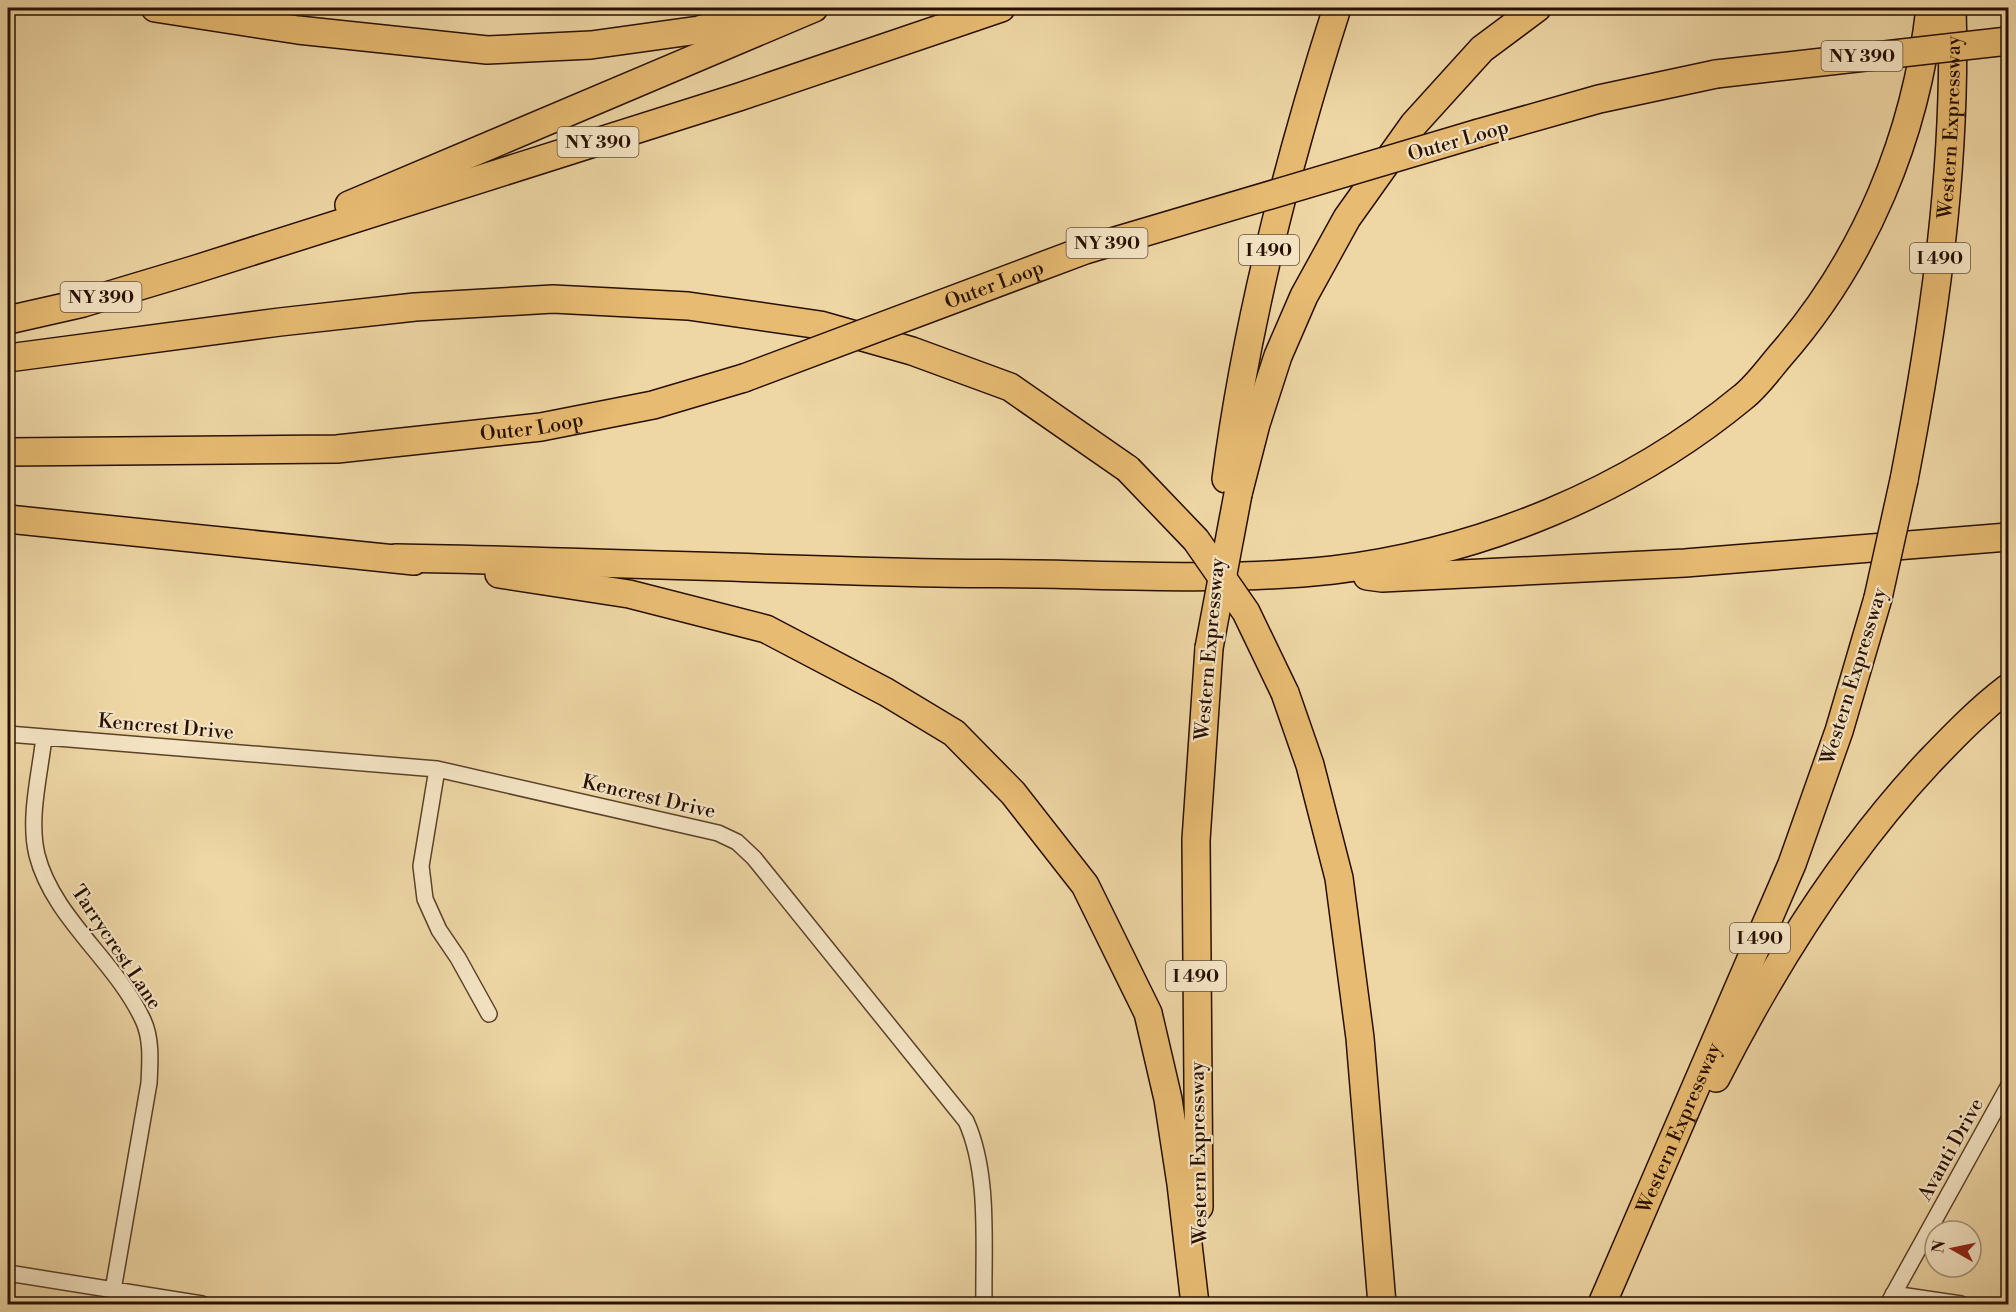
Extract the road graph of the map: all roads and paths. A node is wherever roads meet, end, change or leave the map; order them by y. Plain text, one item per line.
1 (155, 8) edge
2 (777, 8) edge
3 (814, 8) edge
4 (1001, 8) edge
5 (1337, 8) edge
6 (1537, 8) edge
7 (1941, 19) edge
8 (2008, 41) edge
9 (194, 270) junction
10 (8, 320) edge
11 (8, 358) edge
12 (8, 452) edge
13 (1231, 496) junction
14 (8, 519) edge
15 (2008, 537) edge
16 (396, 558) junction
17 (1334, 570) junction
18 (2008, 688) edge
19 (8, 734) edge
20 (44, 737) junction
21 (437, 770) junction
22 (489, 1014) dead end
23 (2008, 1087) edge
24 (1618, 1268) junction
25 (8, 1273) edge
26 (113, 1290) junction
27 (1890, 1300) edge
28 (202, 1305) edge
29 (984, 1305) edge
30 (1195, 1305) edge
31 (1200, 1305) edge
32 (1382, 1305) edge
33 (1602, 1305) edge
34 (1960, 1305) edge

1 - 2 highway
3 - 9 highway
4 - 9 highway, NY 390
5 - 13 highway, Western Expressway / I 490
6 - 13 highway
7 - 17 highway
7 - 24 highway, Western Expressway / I 490, bridge
8 - 12 highway, Outer Loop / NY 390, bridge
9 - 10 highway, NY 390
11 - 32 highway, bridge
13 - 31 highway, Western Expressway / I 490, bridge
14 - 16 highway
15 - 17 highway
16 - 17 highway
16 - 30 highway
18 - 24 highway
19 - 20 street, Kencrest Drive
20 - 21 street, Kencrest Drive
20 - 26 street, Tarrycrest Lane
21 - 22 street
21 - 29 street, Kencrest Drive
23 - 27 street, Avanti Drive
24 - 33 highway, Western Expressway / I 490
25 - 26 street
26 - 28 street
27 - 34 street

